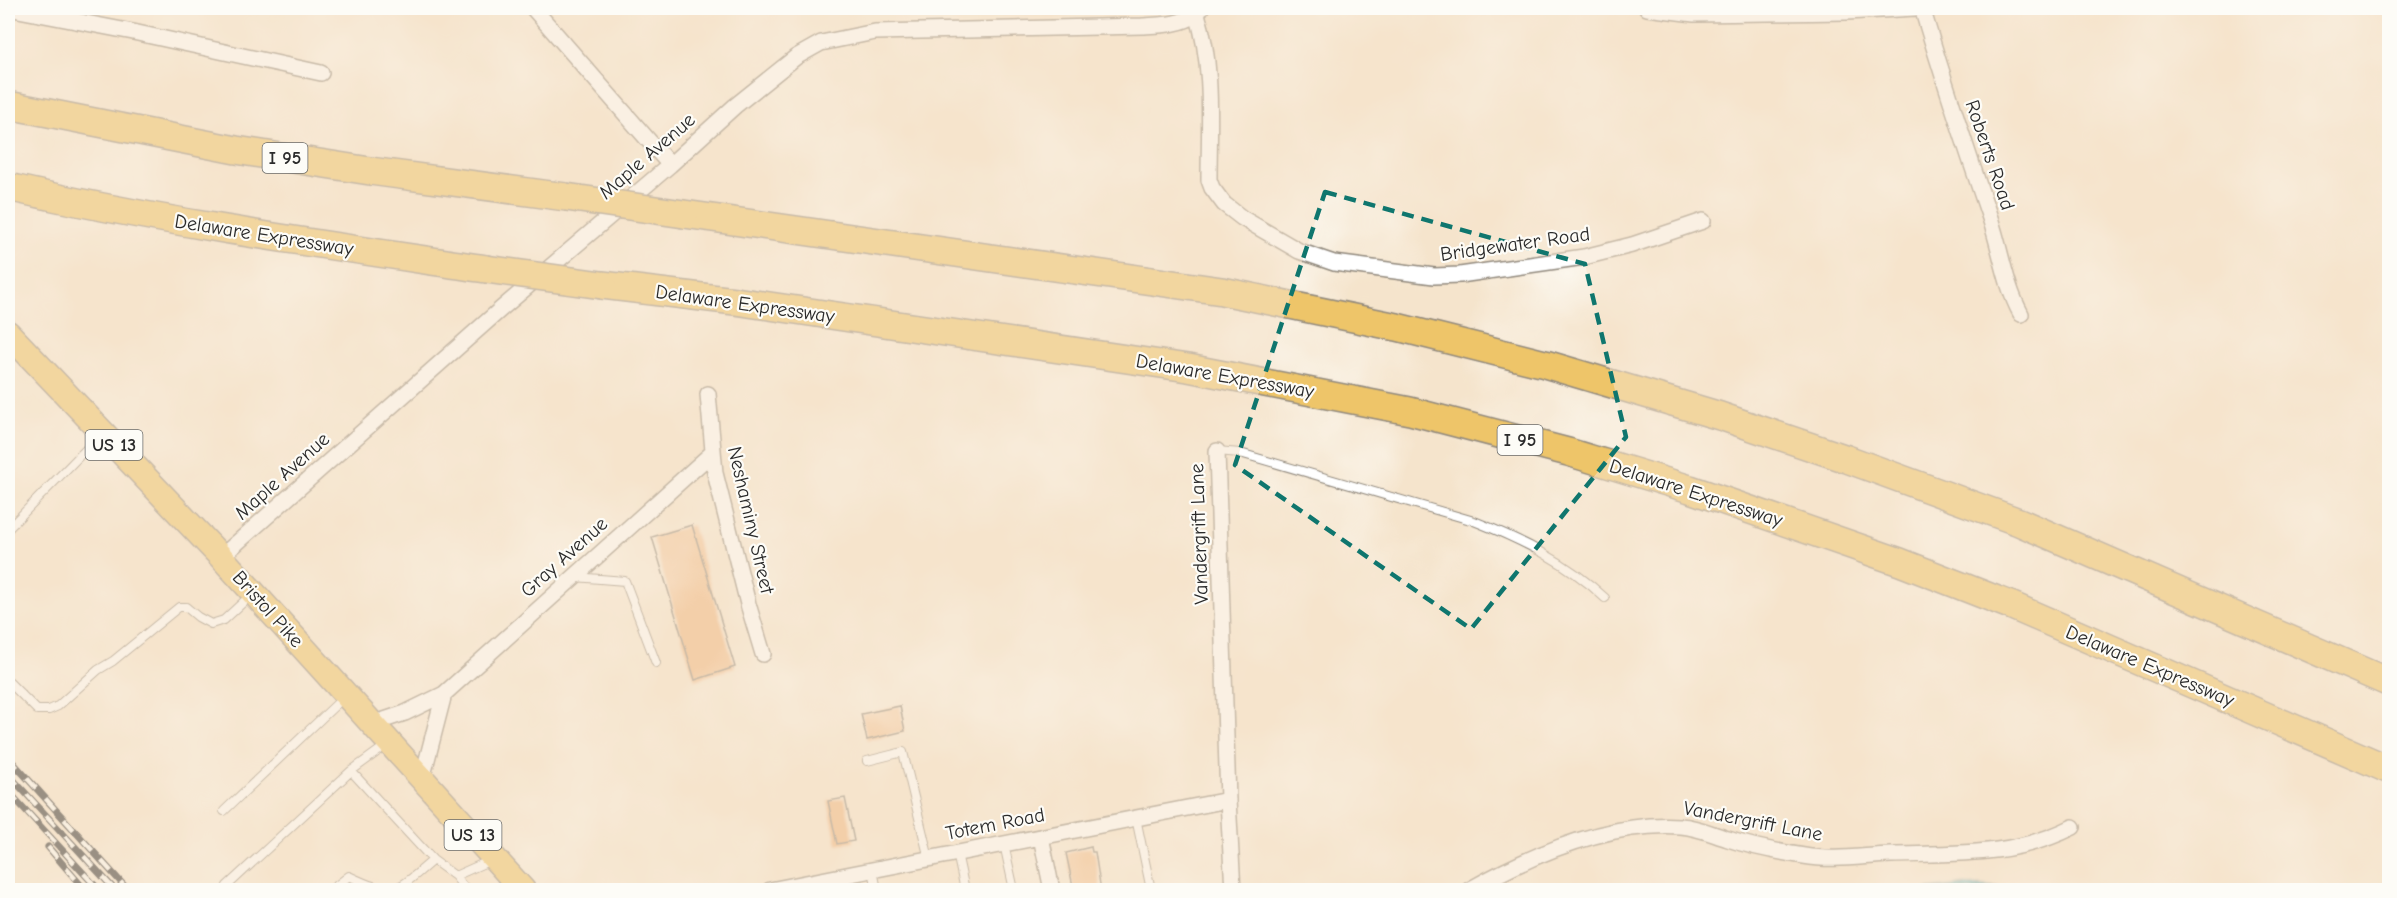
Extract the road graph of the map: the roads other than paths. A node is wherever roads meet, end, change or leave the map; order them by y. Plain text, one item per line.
1 (8, 8) edge
2 (533, 8) edge
3 (1647, 8) edge
4 (1915, 8) edge
5 (1922, 8) edge
6 (1199, 10) edge
7 (321, 73) dead end
8 (8, 105) edge
9 (670, 165) junction
10 (8, 187) edge
11 (1703, 220) dead end
12 (2021, 314) dead end
13 (8, 333) edge
14 (708, 394) dead end
15 (102, 432) junction
16 (1217, 452) joint
17 (712, 453) junction
18 (8, 529) edge
19 (221, 557) junction
20 (574, 577) junction
21 (253, 592) junction
22 (1605, 598) dead end
23 (763, 654) dead end
24 (656, 663) dead end
25 (8, 681) edge
26 (2390, 683) edge
27 (444, 694) junction
28 (346, 695) junction
29 (372, 724) junction
30 (389, 743) junction
31 (867, 761) dead end
32 (2390, 770) edge
33 (351, 771) junction
34 (422, 779) junction
35 (1228, 800) junction
36 (224, 810) dead end
37 (1136, 818) junction
38 (2073, 827) dead end
39 (1041, 837) junction
40 (1004, 844) junction
41 (957, 853) junction
42 (494, 859) junction
43 (929, 859) junction
44 (433, 860) junction
45 (873, 870) junction
46 (455, 876) junction
47 (227, 886) dead end
48 (331, 891) edge
49 (466, 891) edge
50 (523, 891) edge
51 (770, 891) edge
52 (877, 891) edge
53 (965, 891) edge
54 (1014, 891) edge
55 (1052, 891) edge
56 (1151, 891) edge
57 (1233, 891) edge
58 (1469, 891) edge

1 - 7 street
2 - 9 street
3 - 4 street
5 - 12 street, Roberts Road
6 - 9 street, Maple Avenue
6 - 11 street, Bridgewater Road
8 - 26 highway, I 95, bridge
9 - 19 street, Maple Avenue
10 - 32 highway, Delaware Expressway / I 95, bridge
13 - 15 main road, Bristol Pike / US 13
14 - 17 street, Neshaminy Street
15 - 18 lane
15 - 19 main road, Bristol Pike / US 13
16 - 22 lane, Vandergrift Lane
16 - 35 street, Vandergrift Lane
17 - 20 street, Gray Avenue
17 - 23 street, Neshaminy Street
19 - 21 main road, Bristol Pike / US 13
20 - 24 lane
20 - 27 street, Gray Avenue
21 - 25 lane
21 - 28 main road, Bristol Pike / US 13
27 - 29 street, Gray Avenue
27 - 34 street
28 - 29 main road, Bristol Pike / US 13
28 - 36 lane
29 - 30 main road, Bristol Pike / US 13
30 - 33 lane
30 - 34 main road, Bristol Pike / US 13
31 - 43 lane
33 - 44 lane
33 - 47 lane
34 - 42 main road, Bristol Pike / US 13
35 - 37 street, Totem Road
35 - 57 street, Vandergrift Lane
37 - 39 street, Totem Road
37 - 56 lane
38 - 58 street, Vandergrift Lane
39 - 40 street, Totem Road
39 - 55 street
40 - 41 street, Totem Road
40 - 54 lane
41 - 43 street, Totem Road
41 - 53 lane
42 - 46 lane
42 - 50 main road, Bristol Pike / US 13
43 - 45 street, Totem Road
44 - 46 lane
44 - 48 lane
45 - 51 street, Totem Road
45 - 52 lane
46 - 49 lane

